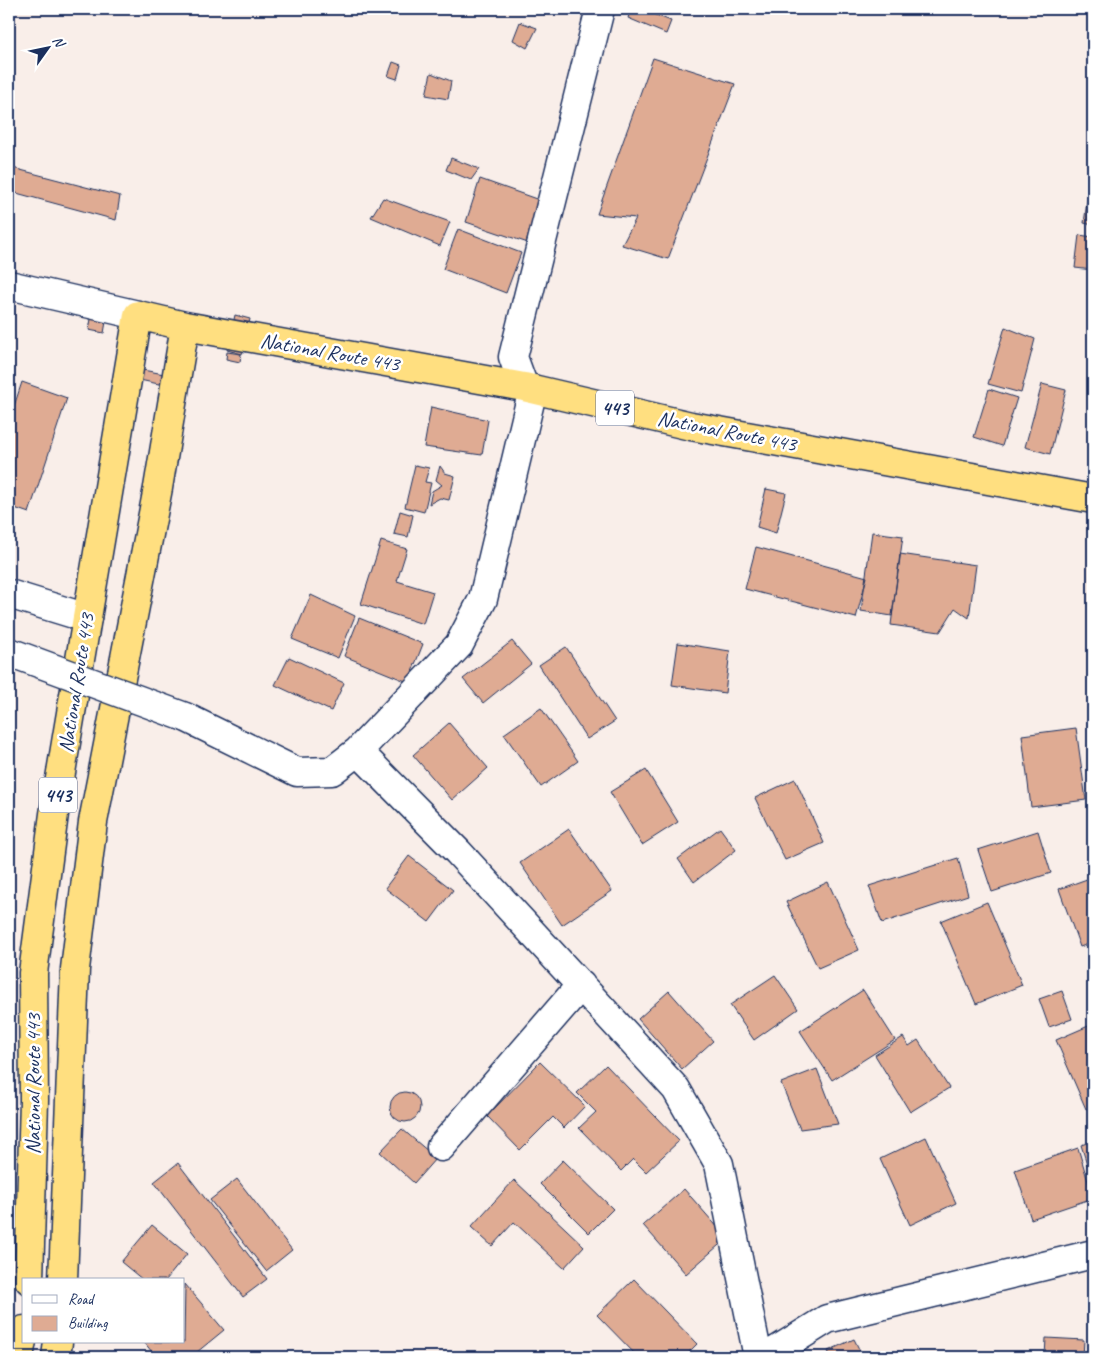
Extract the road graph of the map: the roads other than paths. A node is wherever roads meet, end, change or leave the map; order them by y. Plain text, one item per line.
1 (600, 9) edge
2 (9, 285) edge
3 (138, 315) junction
4 (185, 326) junction
5 (528, 388) junction
6 (1093, 499) edge
7 (9, 594) edge
8 (87, 618) junction
9 (9, 652) edge
10 (358, 751) junction
11 (581, 985) junction
12 (441, 1148) dead end
13 (1093, 1254) edge
14 (29, 1278) edge
15 (63, 1278) edge
16 (22, 1344) edge
17 (58, 1344) edge
18 (20, 1357) edge
19 (56, 1357) edge
20 (758, 1357) edge
21 (766, 1357) edge

1 - 5 street
2 - 3 street
3 - 4 highway, National Route 443 / 443
3 - 8 highway, National Route 443 / 443
4 - 5 highway, National Route 443 / 443
4 - 15 highway, National Route 443 / 443
5 - 6 highway, National Route 443 / 443
5 - 10 street
7 - 8 street
8 - 14 highway, National Route 443 / 443
9 - 10 street, bridge
10 - 11 street
11 - 12 street
11 - 20 street
13 - 21 street
16 - 18 highway
17 - 19 highway

